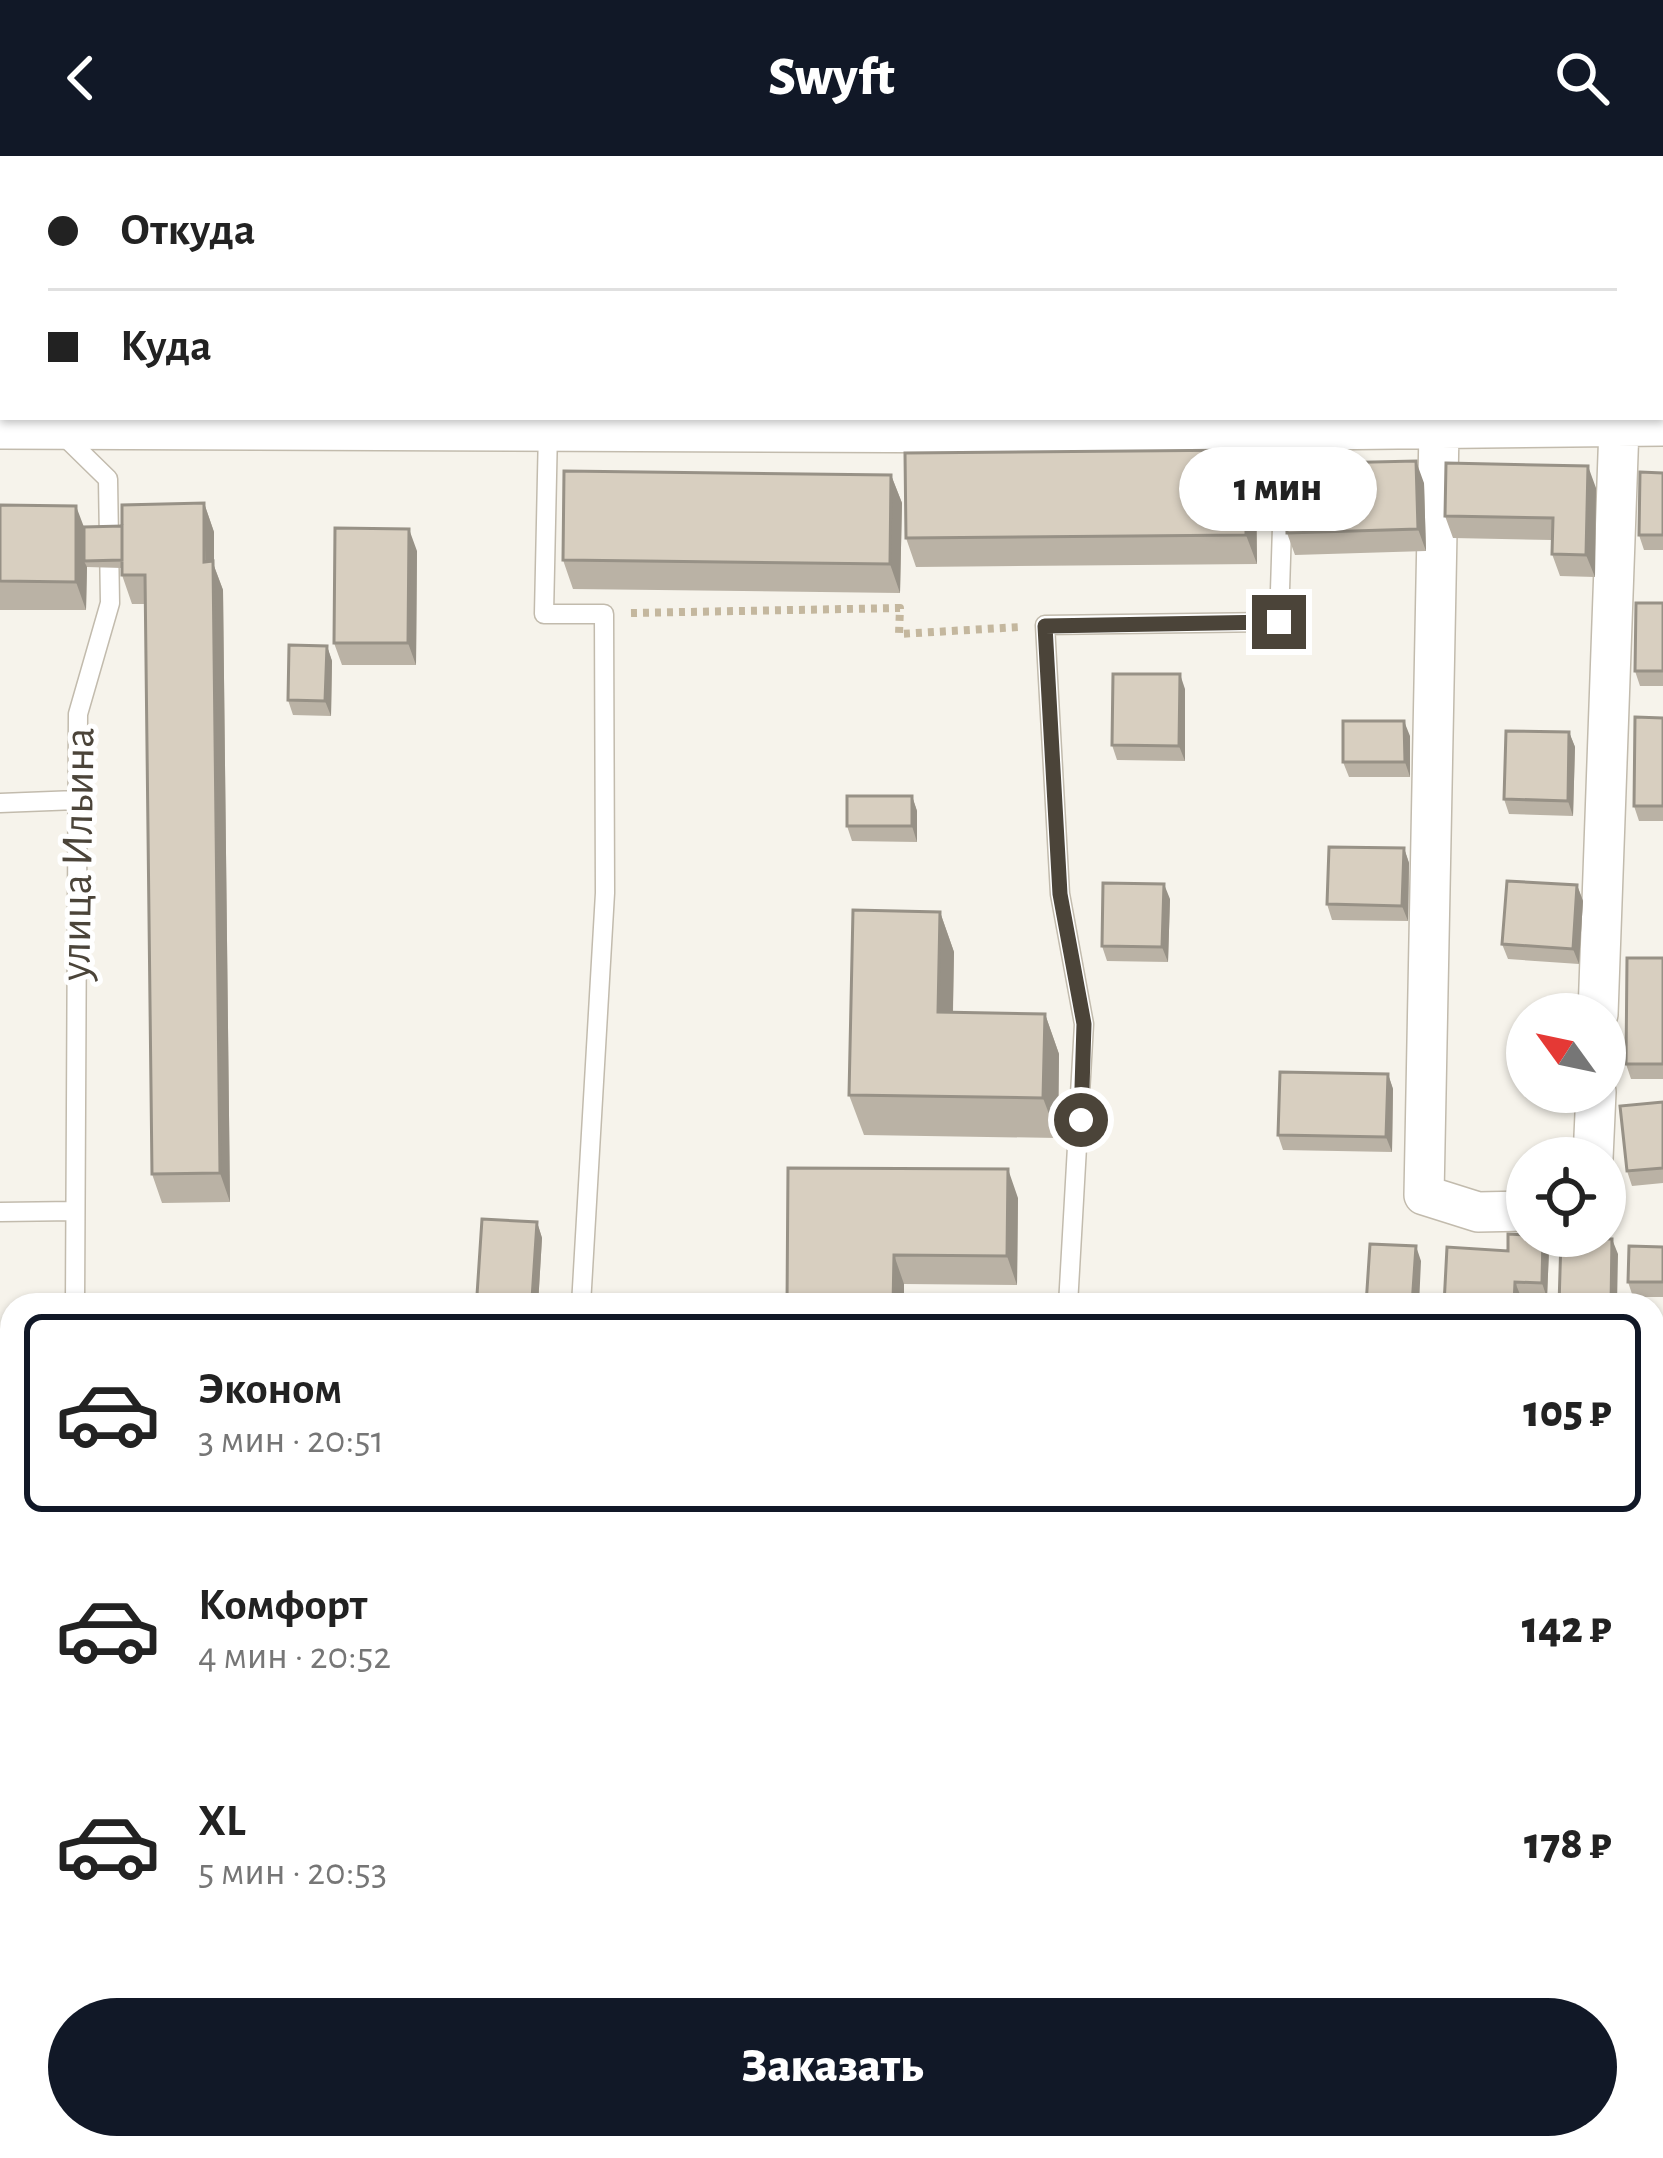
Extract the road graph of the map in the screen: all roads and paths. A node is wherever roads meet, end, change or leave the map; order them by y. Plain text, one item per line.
1 (56, 423) edge
2 (1048, 425) edge
3 (1663, 426) edge
4 (1619, 427) junction
5 (0, 429) edge
6 (548, 430) junction
7 (1439, 430) junction
8 (1285, 432) junction
9 (604, 614) junction
10 (1045, 626) junction
11 (77, 800) junction
12 (0, 802) edge
13 (1599, 993) edge
14 (75, 1211) junction
15 (1506, 1211) edge
16 (0, 1212) edge
17 (75, 1293) edge
18 (582, 1293) edge
19 (1069, 1293) edge

1 - 5 street
1 - 6 street
1 - 11 lane, улица Ильина
2 - 6 street
2 - 8 street
3 - 4 street
4 - 7 street
4 - 13 street
6 - 9 lane
7 - 8 street
7 - 15 street
8 - 10 lane
9 - 10 path
9 - 18 lane
10 - 19 lane
11 - 12 lane
11 - 14 lane, улица Ильина
14 - 16 lane
14 - 17 lane, улица Ильина

